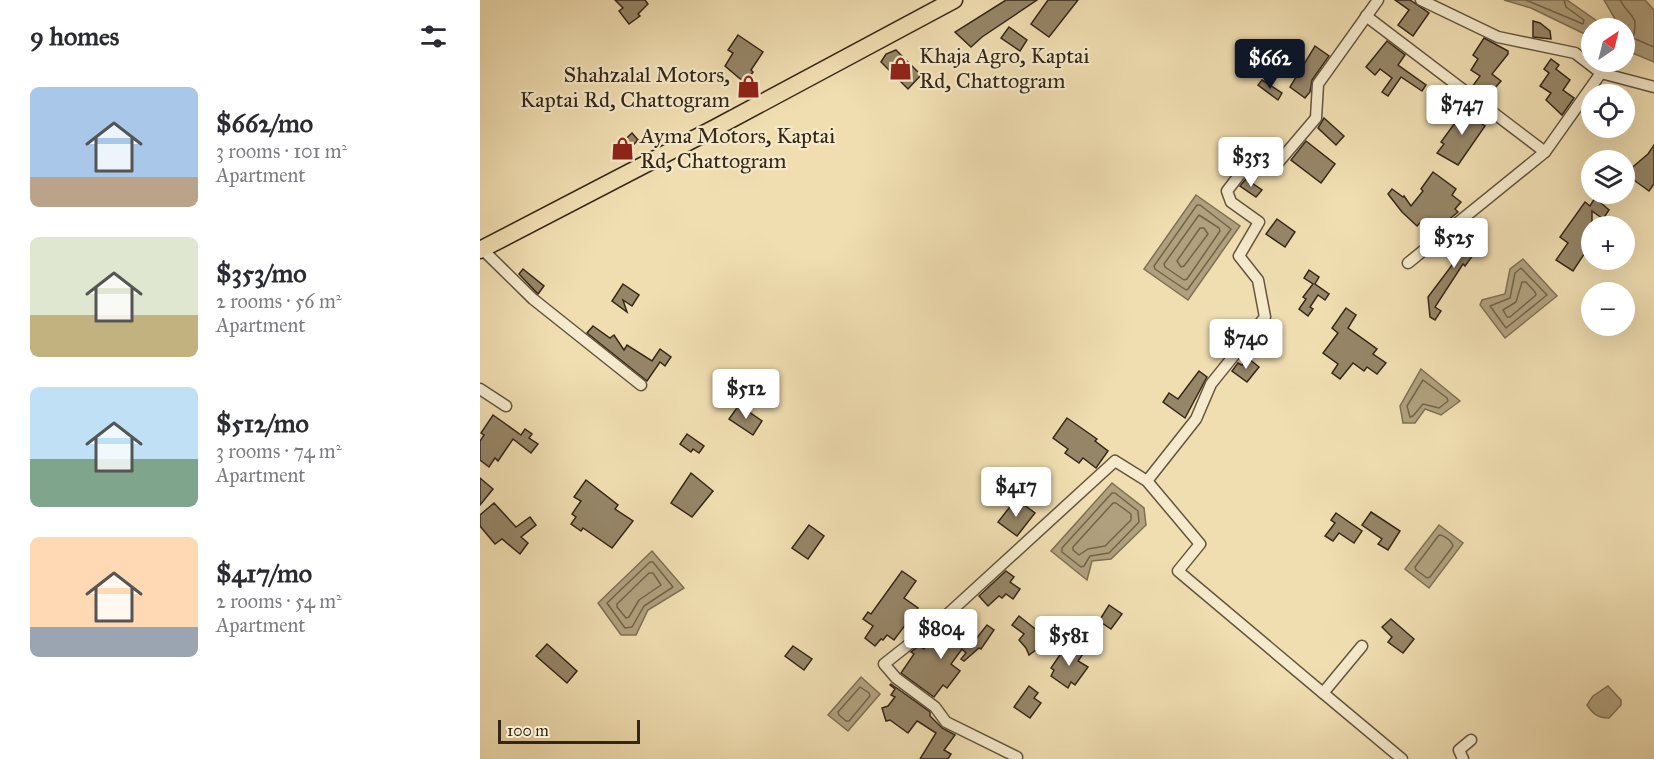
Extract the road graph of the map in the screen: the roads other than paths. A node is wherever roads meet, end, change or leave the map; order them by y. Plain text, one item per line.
1 (954, 0) edge
2 (1378, 0) edge
3 (1421, 0) edge
4 (1366, 16) junction
5 (1601, 73) junction
6 (1654, 87) edge
7 (1545, 152) junction
8 (481, 250) edge
9 (1408, 262) dead end
10 (641, 385) dead end
11 (480, 389) edge
12 (506, 406) dead end
13 (1147, 481) junction
14 (1362, 646) dead end
15 (1323, 693) junction
16 (1471, 740) dead end
17 (1017, 757) dead end
18 (1402, 759) edge
19 (1464, 759) edge

1 - 8 main road
2 - 4 street
3 - 5 street
4 - 7 street
4 - 13 street
5 - 6 street
5 - 7 street
7 - 9 street
8 - 10 street
11 - 12 street
13 - 15 street
13 - 17 street
14 - 15 street
15 - 18 street
16 - 19 street

